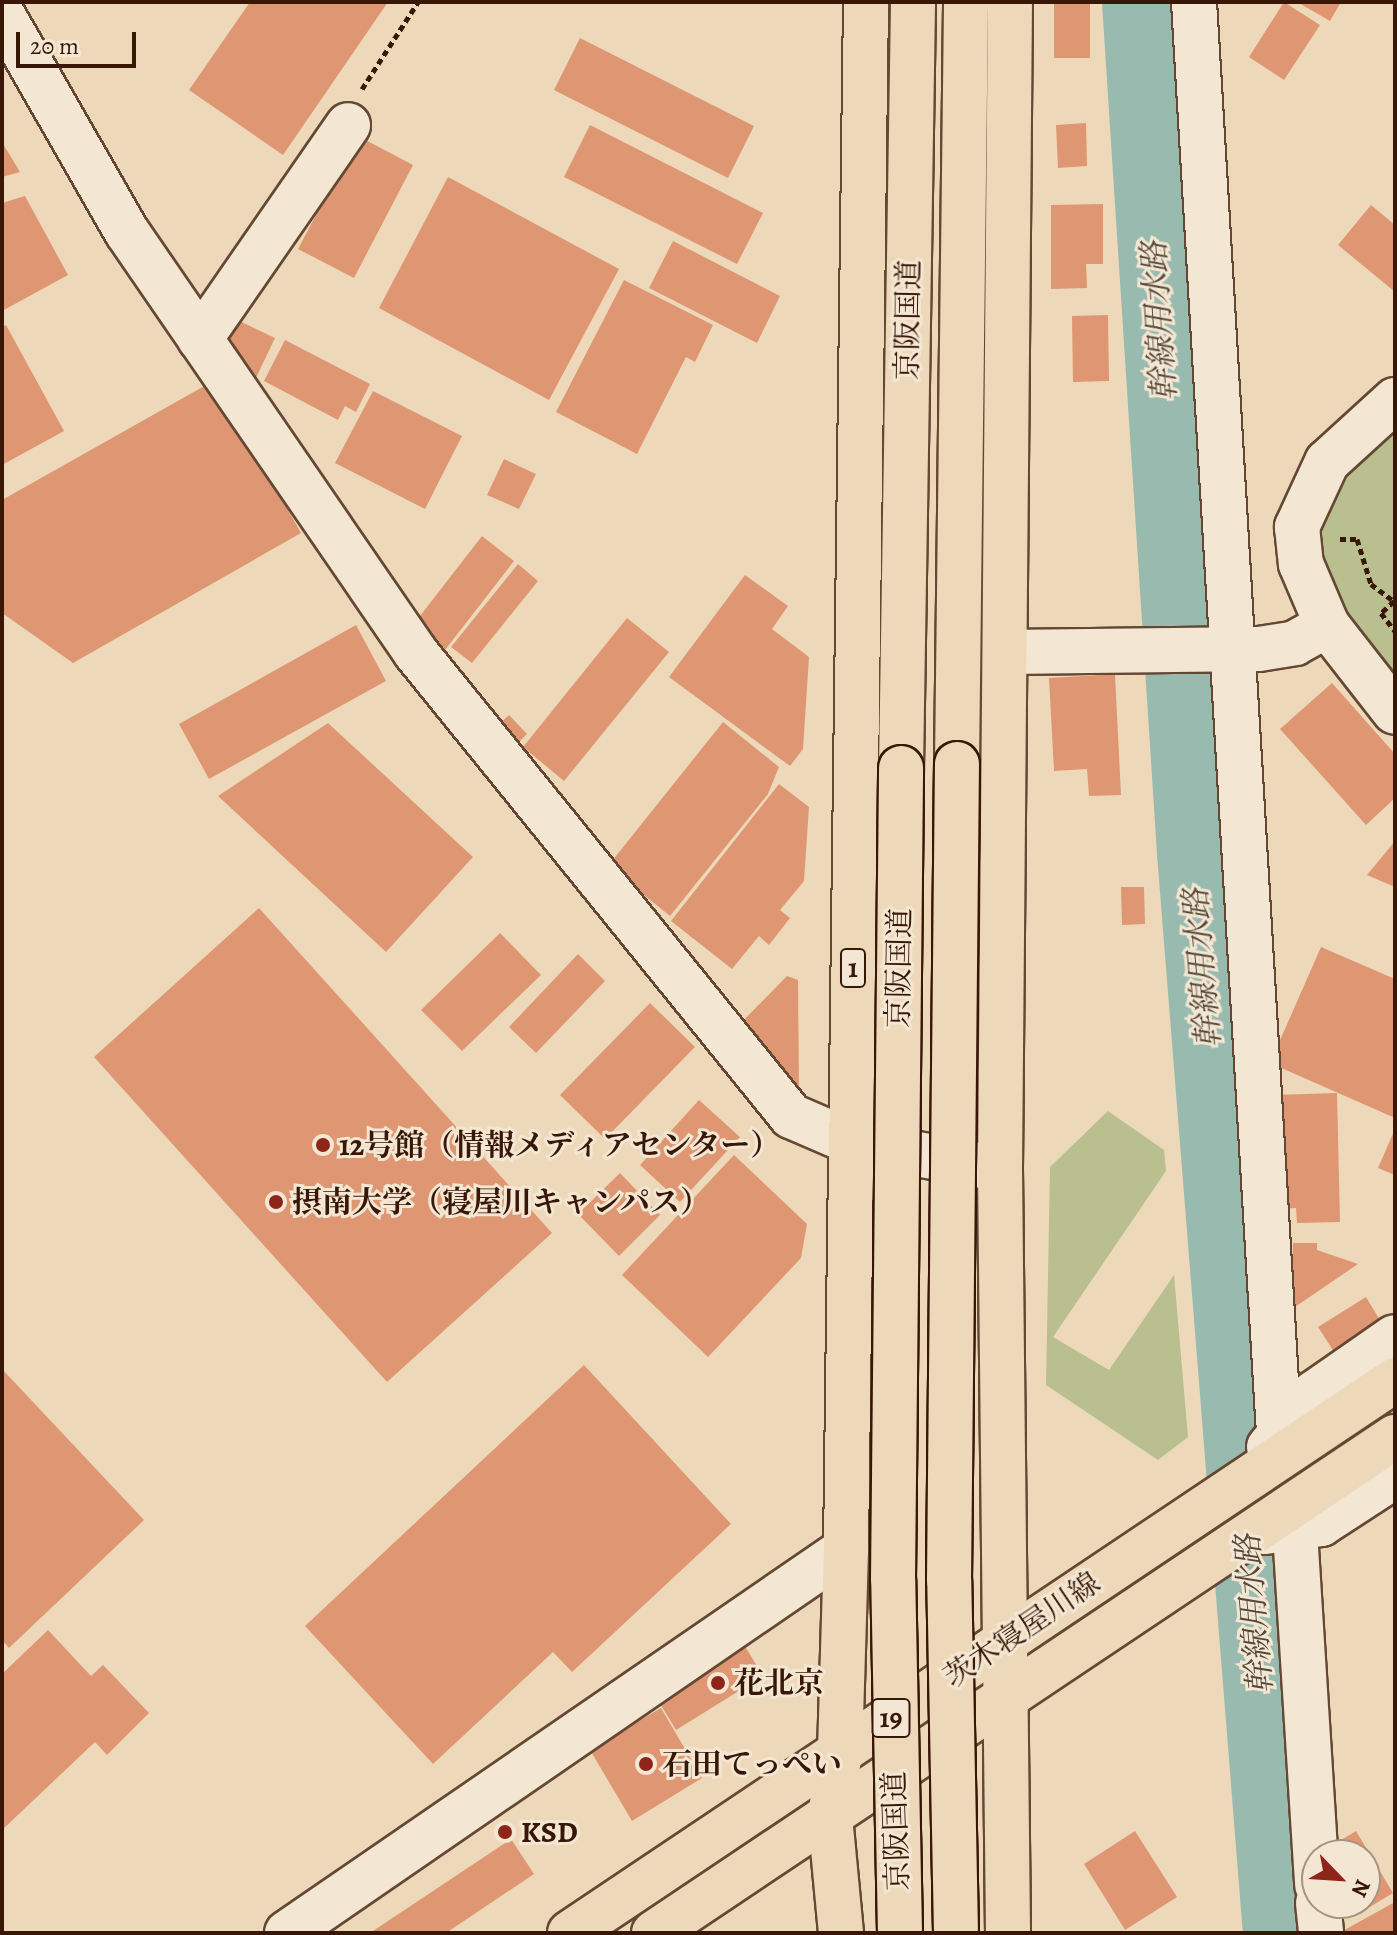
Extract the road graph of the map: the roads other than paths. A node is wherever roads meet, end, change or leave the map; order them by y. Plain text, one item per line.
1 (866, 2) edge
2 (913, 2) edge
3 (966, 2) edge
4 (1010, 2) edge
5 (1194, 2) edge
6 (2, 14) edge
7 (348, 125) road end
8 (200, 339) junction
9 (1395, 400) edge
10 (1327, 625) junction
11 (1228, 649) junction
12 (1005, 652) junction
13 (1395, 712) edge
14 (851, 1142) junction
15 (1000, 1169) junction
16 (1395, 1337) edge
17 (1395, 1380) edge
18 (1395, 1437) edge
19 (1266, 1457) junction
20 (1395, 1476) edge
21 (1276, 1529) junction
22 (846, 1549) junction
23 (1003, 1643) junction
24 (1003, 1700) junction
25 (840, 1752) junction
26 (830, 1816) junction
27 (1312, 1839) edge
28 (287, 1933) edge
29 (570, 1933) edge
30 (654, 1933) edge
31 (841, 1933) edge
32 (900, 1933) edge
33 (956, 1933) edge
34 (1008, 1933) edge

1 - 14 main road, 1
2 - 32 main road, 京阪国道 / 1, bridge
3 - 33 main road, 京阪国道, bridge
4 - 12 main road
5 - 11 street
6 - 8 street
7 - 8 street
8 - 14 street
9 - 10 street
10 - 11 street
10 - 13 street
11 - 12 street
11 - 19 street
12 - 15 main road
14 - 15 street
14 - 22 main road, 1
15 - 23 main road
16 - 19 street
17 - 19 main road, 茨木寝屋川線 / 19
18 - 21 main road, 茨木寝屋川線 / 19
19 - 23 main road, 茨木寝屋川線 / 19
20 - 21 street
21 - 24 main road, 茨木寝屋川線 / 19
21 - 27 street
22 - 25 main road, 1
22 - 28 street
23 - 24 main road
23 - 25 main road, 茨木寝屋川線 / 19
24 - 26 main road, 茨木寝屋川線 / 19
24 - 34 main road
25 - 26 main road, 1
25 - 29 main road, 茨木寝屋川線 / 19
26 - 30 main road, 茨木寝屋川線 / 19
26 - 31 main road, 1

